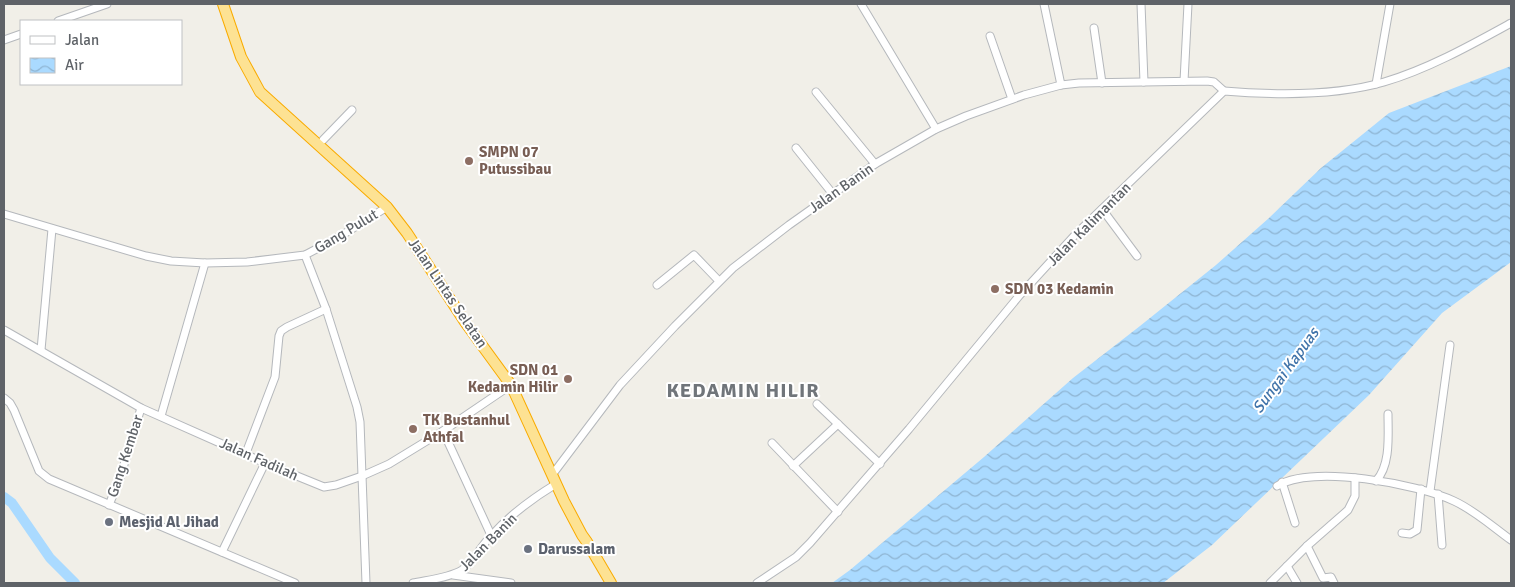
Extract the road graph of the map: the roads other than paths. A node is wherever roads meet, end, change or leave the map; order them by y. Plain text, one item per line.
1 (107, 4) edge
2 (223, 4) edge
3 (229, 4) edge
4 (862, 4) edge
5 (1044, 4) edge
6 (1141, 4) edge
7 (1188, 4) edge
8 (1390, 4) edge
9 (61, 20) edge
10 (1511, 23) edge
11 (1094, 28) dead end
12 (20, 34) edge
13 (990, 36) dead end
14 (4, 40) edge
15 (1184, 81) junction
16 (1144, 82) junction
17 (1102, 83) junction
18 (1376, 84) junction
19 (1061, 85) junction
20 (1224, 91) junction
21 (816, 92) dead end
22 (1012, 99) junction
23 (352, 110) dead end
24 (936, 129) junction
25 (323, 140) junction
26 (796, 148) dead end
27 (875, 164) junction
28 (349, 167) junction
29 (832, 193) junction
30 (386, 206) junction
31 (1102, 209) junction
32 (4, 214) edge
33 (52, 229) junction
34 (305, 255) junction
35 (1137, 256) dead end
36 (206, 263) junction
37 (719, 281) junction
38 (657, 285) dead end
39 (456, 304) junction
40 (326, 309) junction
41 (4, 330) edge
42 (1450, 345) dead end
43 (41, 350) junction
44 (512, 385) junction
45 (4, 398) edge
46 (817, 404) dead end
47 (141, 408) junction
48 (1388, 414) dead end
49 (161, 416) junction
50 (838, 424) junction
51 (443, 432) junction
52 (772, 443) dead end
53 (246, 453) junction
54 (265, 463) junction
55 (880, 464) junction
56 (793, 466) junction
57 (362, 476) junction
58 (1355, 478) junction
59 (1376, 481) junction
60 (557, 482) junction
61 (1421, 489) junction
62 (1430, 491) junction
63 (1438, 494) junction
64 (109, 504) junction
65 (838, 512) junction
66 (1295, 522) dead end
67 (1402, 533) dead end
68 (491, 535) junction
69 (1511, 540) edge
70 (1442, 545) dead end
71 (1307, 546) junction
72 (222, 552) junction
73 (1287, 566) junction
74 (452, 575) junction
75 (294, 583) edge
76 (366, 583) edge
77 (413, 583) edge
78 (511, 583) edge
79 (611, 583) edge
80 (756, 583) edge
81 (1270, 583) edge
82 (1297, 583) edge
83 (1334, 583) edge

1 - 9 street
2 - 28 highway, Jalan Lintas Selatan
3 - 25 highway, Jalan Lintas Selatan
4 - 24 street
5 - 19 street
6 - 16 street
7 - 15 street
8 - 18 street
10 - 18 street
11 - 17 street
12 - 14 street
13 - 22 street
15 - 16 street, Jalan Banin
15 - 20 street, Jalan Banin
16 - 17 street, Jalan Banin
17 - 19 street, Jalan Banin
18 - 20 street
19 - 22 street, Jalan Banin
20 - 31 street, Jalan Kalimantan
21 - 27 street
22 - 24 street, Jalan Banin
23 - 25 street
24 - 27 street, Jalan Banin
25 - 28 highway, Jalan Lintas Selatan
26 - 29 street
27 - 29 street, Jalan Banin
28 - 30 highway, Jalan Lintas Selatan
28 - 39 highway, Jalan Lintas Selatan
29 - 37 street, Jalan Banin
30 - 34 street, Gang Pulut
30 - 39 highway, Jalan Lintas Selatan
31 - 35 street
31 - 55 street, Jalan Kalimantan
32 - 33 street
33 - 36 street
33 - 43 street
34 - 36 street
34 - 40 street
36 - 49 street
37 - 38 street
37 - 60 street, Jalan Banin
39 - 44 highway, Jalan Lintas Selatan
39 - 60 highway, Jalan Lintas Selatan
40 - 53 street
40 - 57 street
41 - 43 street, Jalan Fadilah
42 - 62 street
43 - 47 street, Jalan Fadilah
44 - 51 street, Jalan Fadilah
44 - 60 highway, Jalan Lintas Selatan
45 - 64 street
46 - 50 street
47 - 49 street, Jalan Fadilah
47 - 64 street, Gang Kembar
48 - 59 street
49 - 53 street, Jalan Fadilah
50 - 55 street
50 - 56 street
51 - 57 street, Jalan Fadilah
51 - 68 street
52 - 56 street
53 - 54 street, Jalan Fadilah
54 - 57 street, Jalan Fadilah
54 - 72 street
55 - 65 street, Jalan Kalimantan
56 - 65 street
57 - 76 street
58 - 59 street
58 - 66 street
58 - 71 street
59 - 61 street
60 - 68 street, Jalan Banin
60 - 79 highway, Jalan Lintas Selatan
61 - 62 street
61 - 67 street
62 - 63 street
63 - 69 street
63 - 70 street
64 - 72 street
65 - 80 street, Jalan Kalimantan
68 - 74 street, Jalan Banin
71 - 73 street
71 - 83 street
72 - 75 street
73 - 81 street
73 - 82 street
74 - 77 street, Jalan Banin
74 - 78 street

